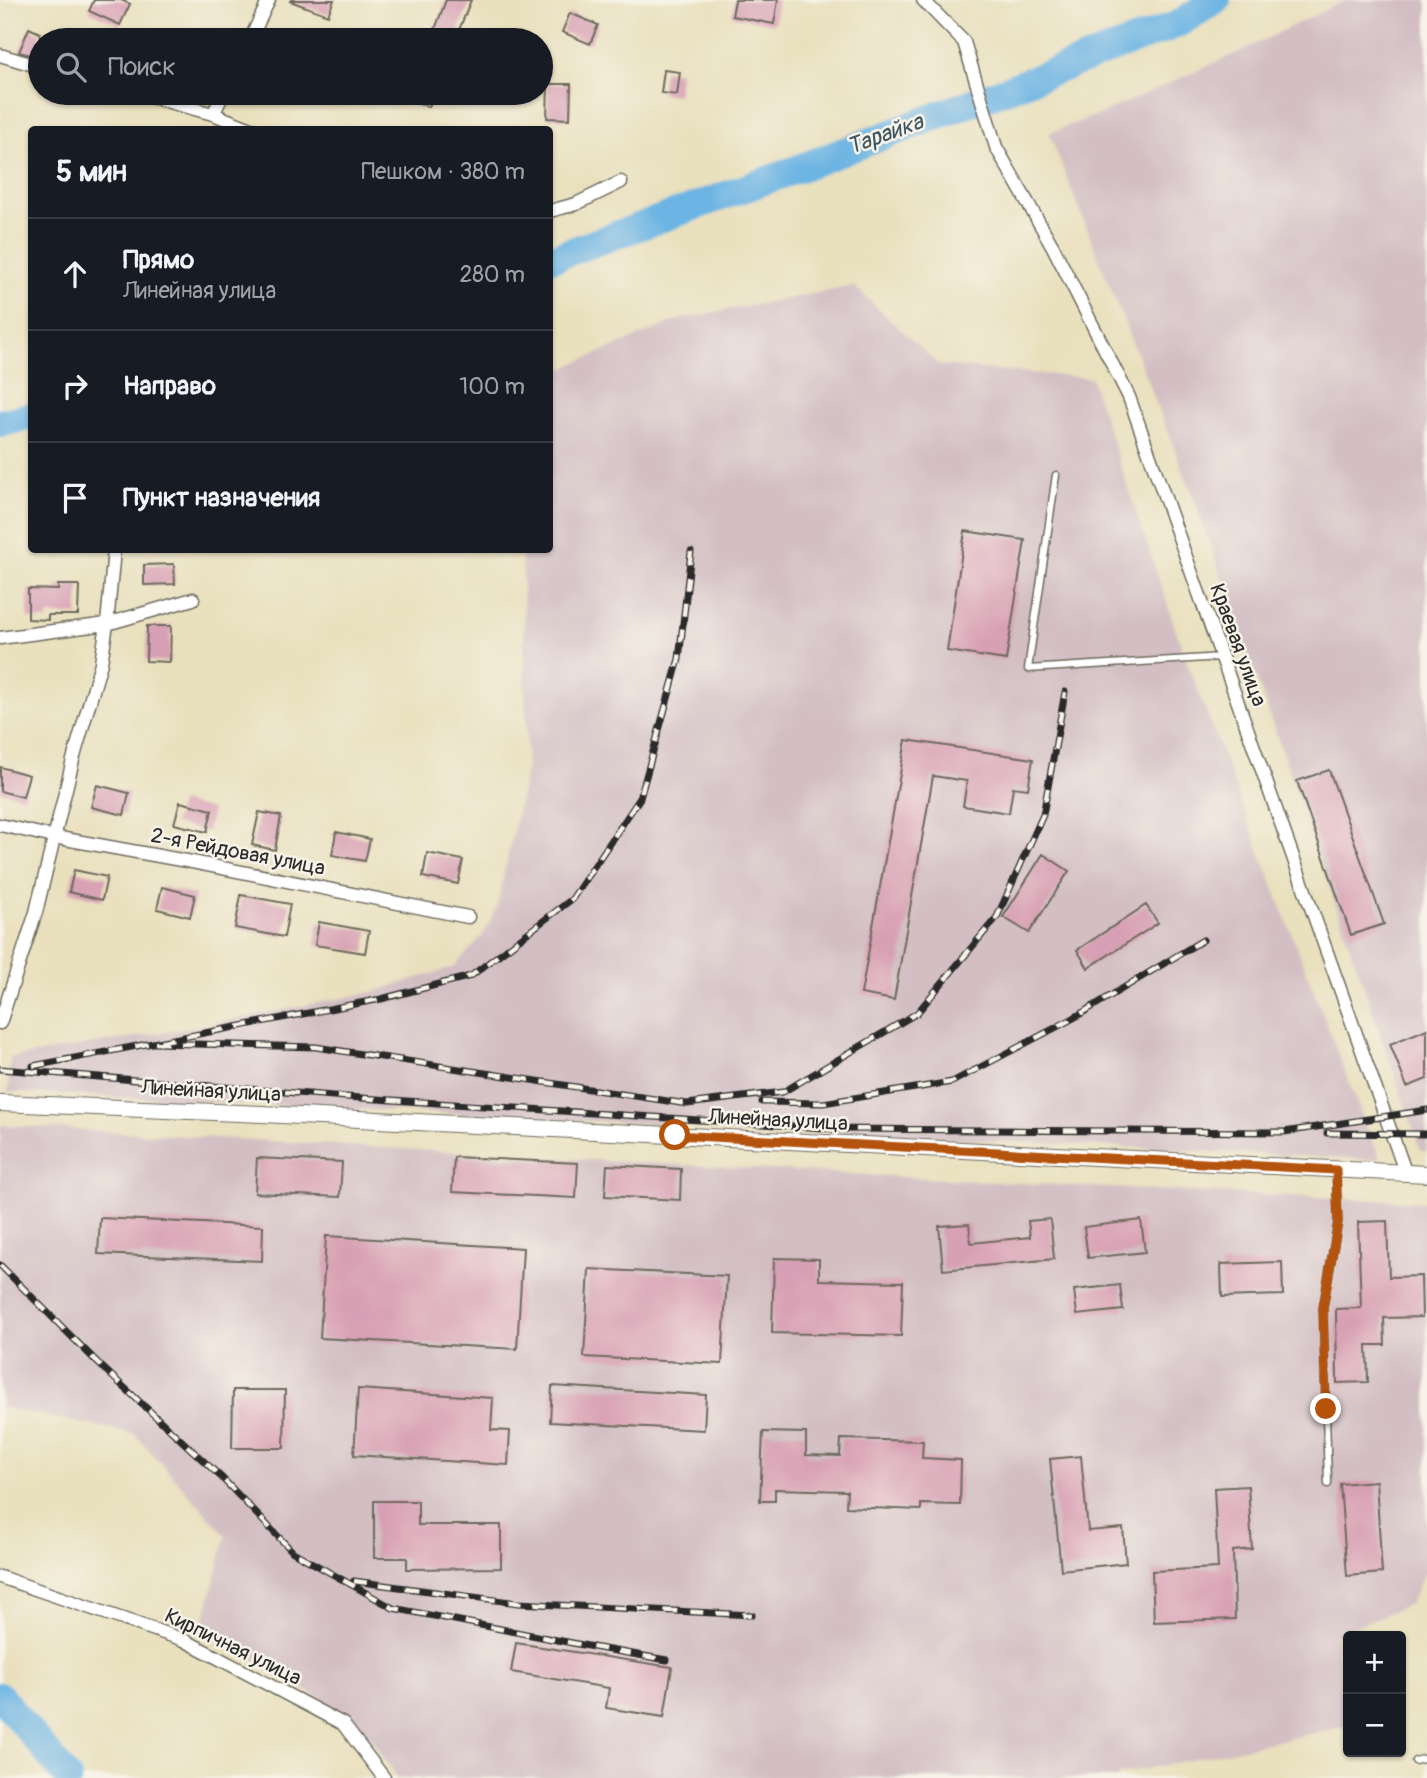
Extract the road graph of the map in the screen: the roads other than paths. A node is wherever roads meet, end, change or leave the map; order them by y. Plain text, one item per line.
1 (270, 0) edge
2 (923, 0) edge
3 (256, 28) edge
4 (0, 55) edge
5 (28, 63) edge
6 (180, 105) edge
7 (218, 105) edge
8 (213, 114) junction
9 (244, 126) edge
10 (621, 182) dead end
11 (553, 210) edge
12 (1056, 475) dead end
13 (114, 553) edge
14 (193, 599) dead end
15 (107, 624) junction
16 (0, 638) edge
17 (1222, 657) junction
18 (0, 825) edge
19 (54, 837) junction
20 (468, 917) dead end
21 (0, 1023) edge
22 (0, 1103) edge
23 (1336, 1170) junction
24 (1406, 1174) junction
25 (1427, 1174) edge
26 (1328, 1484) dead end
27 (0, 1577) edge
28 (1427, 1758) edge
29 (1415, 1761) dead end
30 (384, 1778) edge

1 - 3 street
2 - 17 street, Краевая улица
4 - 5 street
6 - 8 street
7 - 8 street
8 - 9 street
10 - 11 street
12 - 17 lane
13 - 15 street
14 - 15 street
15 - 16 street
15 - 19 street
17 - 24 street, Краевая улица
18 - 19 street, 2-я Рейдовая улица
19 - 20 street, 2-я Рейдовая улица
19 - 21 street
22 - 23 street, Линейная улица
23 - 24 street, Линейная улица
23 - 26 lane
24 - 25 street, Линейная улица
27 - 30 street, Кирпичная улица
28 - 29 lane

